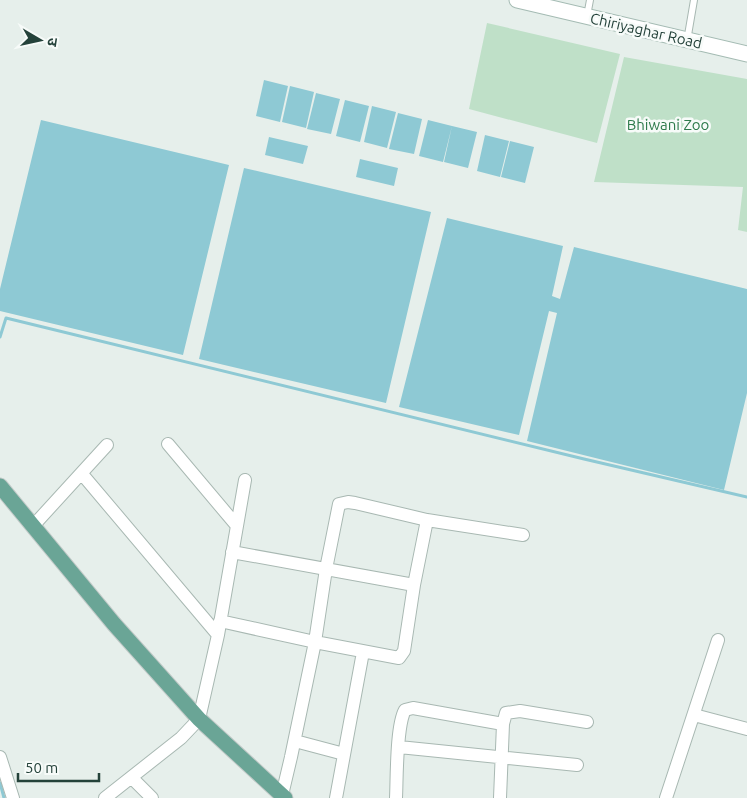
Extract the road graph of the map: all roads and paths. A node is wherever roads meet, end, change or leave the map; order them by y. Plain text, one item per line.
1 (517, 0) edge
2 (590, 0) edge
3 (694, 0) edge
4 (587, 17) junction
5 (687, 41) junction
6 (747, 54) edge
7 (168, 444) dead end
8 (107, 445) dead end
9 (82, 474) junction
10 (245, 480) dead end
11 (0, 486) edge
12 (427, 520) junction
13 (33, 526) junction
14 (237, 526) junction
15 (522, 535) dead end
16 (232, 552) junction
17 (326, 569) junction
18 (414, 586) junction
19 (220, 621) junction
20 (218, 635) junction
21 (718, 640) dead end
22 (315, 642) junction
23 (364, 652) junction
24 (694, 715) junction
25 (199, 719) junction
26 (587, 722) dead end
27 (503, 724) junction
28 (747, 729) edge
29 (295, 741) junction
30 (399, 747) junction
31 (344, 754) junction
32 (0, 757) edge
33 (503, 757) junction
34 (578, 765) dead end
35 (132, 778) junction
36 (283, 797) edge
37 (13, 798) edge
38 (105, 798) edge
39 (152, 798) edge
40 (336, 798) edge
41 (396, 798) edge
42 (500, 798) edge
43 (666, 798) edge

1 - 4 street, Chiriyaghar Road
2 - 4 lane
3 - 5 lane
4 - 5 street, Chiriyaghar Road
5 - 6 street, Chiriyaghar Road
7 - 14 street
8 - 9 street
9 - 13 street
9 - 20 street
10 - 14 street
11 - 13 main road
12 - 15 street
12 - 17 street
12 - 18 street
13 - 25 main road
14 - 16 street
16 - 17 street
16 - 19 street
17 - 18 street
17 - 22 street
18 - 23 street
19 - 20 street
19 - 22 street
20 - 25 street
21 - 24 street
22 - 23 street
22 - 29 street
23 - 31 street
24 - 28 street
24 - 43 street
25 - 35 street
25 - 36 main road
26 - 27 street
27 - 30 street
27 - 33 street
29 - 31 street
29 - 36 street
30 - 33 street
30 - 41 street
31 - 40 street
32 - 37 street
33 - 34 street
33 - 42 street
35 - 38 street
35 - 39 street

